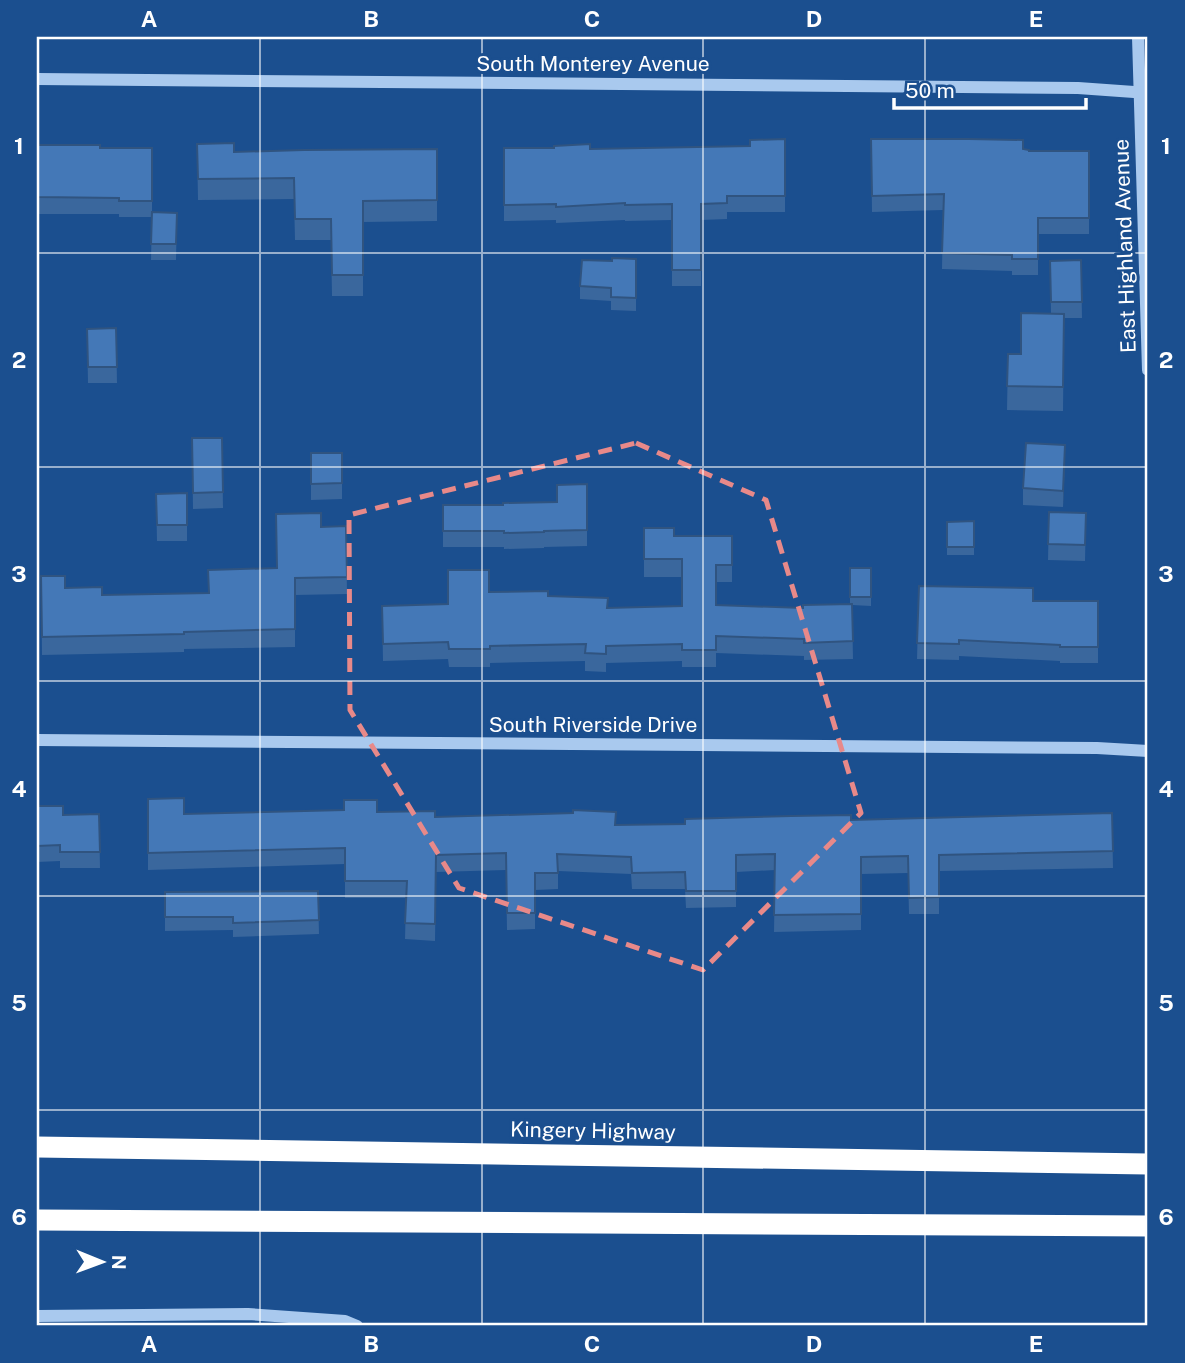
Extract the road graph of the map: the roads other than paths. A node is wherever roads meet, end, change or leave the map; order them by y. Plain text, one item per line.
1 (1138, 37) edge
2 (37, 79) edge
3 (1144, 92) edge
4 (1148, 370) edge
5 (37, 740) edge
6 (1148, 751) edge
7 (37, 1147) edge
8 (1148, 1164) edge
9 (37, 1220) edge
10 (1148, 1226) edge
11 (37, 1316) edge
12 (357, 1326) edge

1 - 3 street, East Highland Avenue
2 - 3 street, South Monterey Avenue
3 - 4 street, East Highland Avenue
5 - 6 street, South Riverside Drive
7 - 8 highway, Kingery Highway
9 - 10 highway
11 - 12 street

